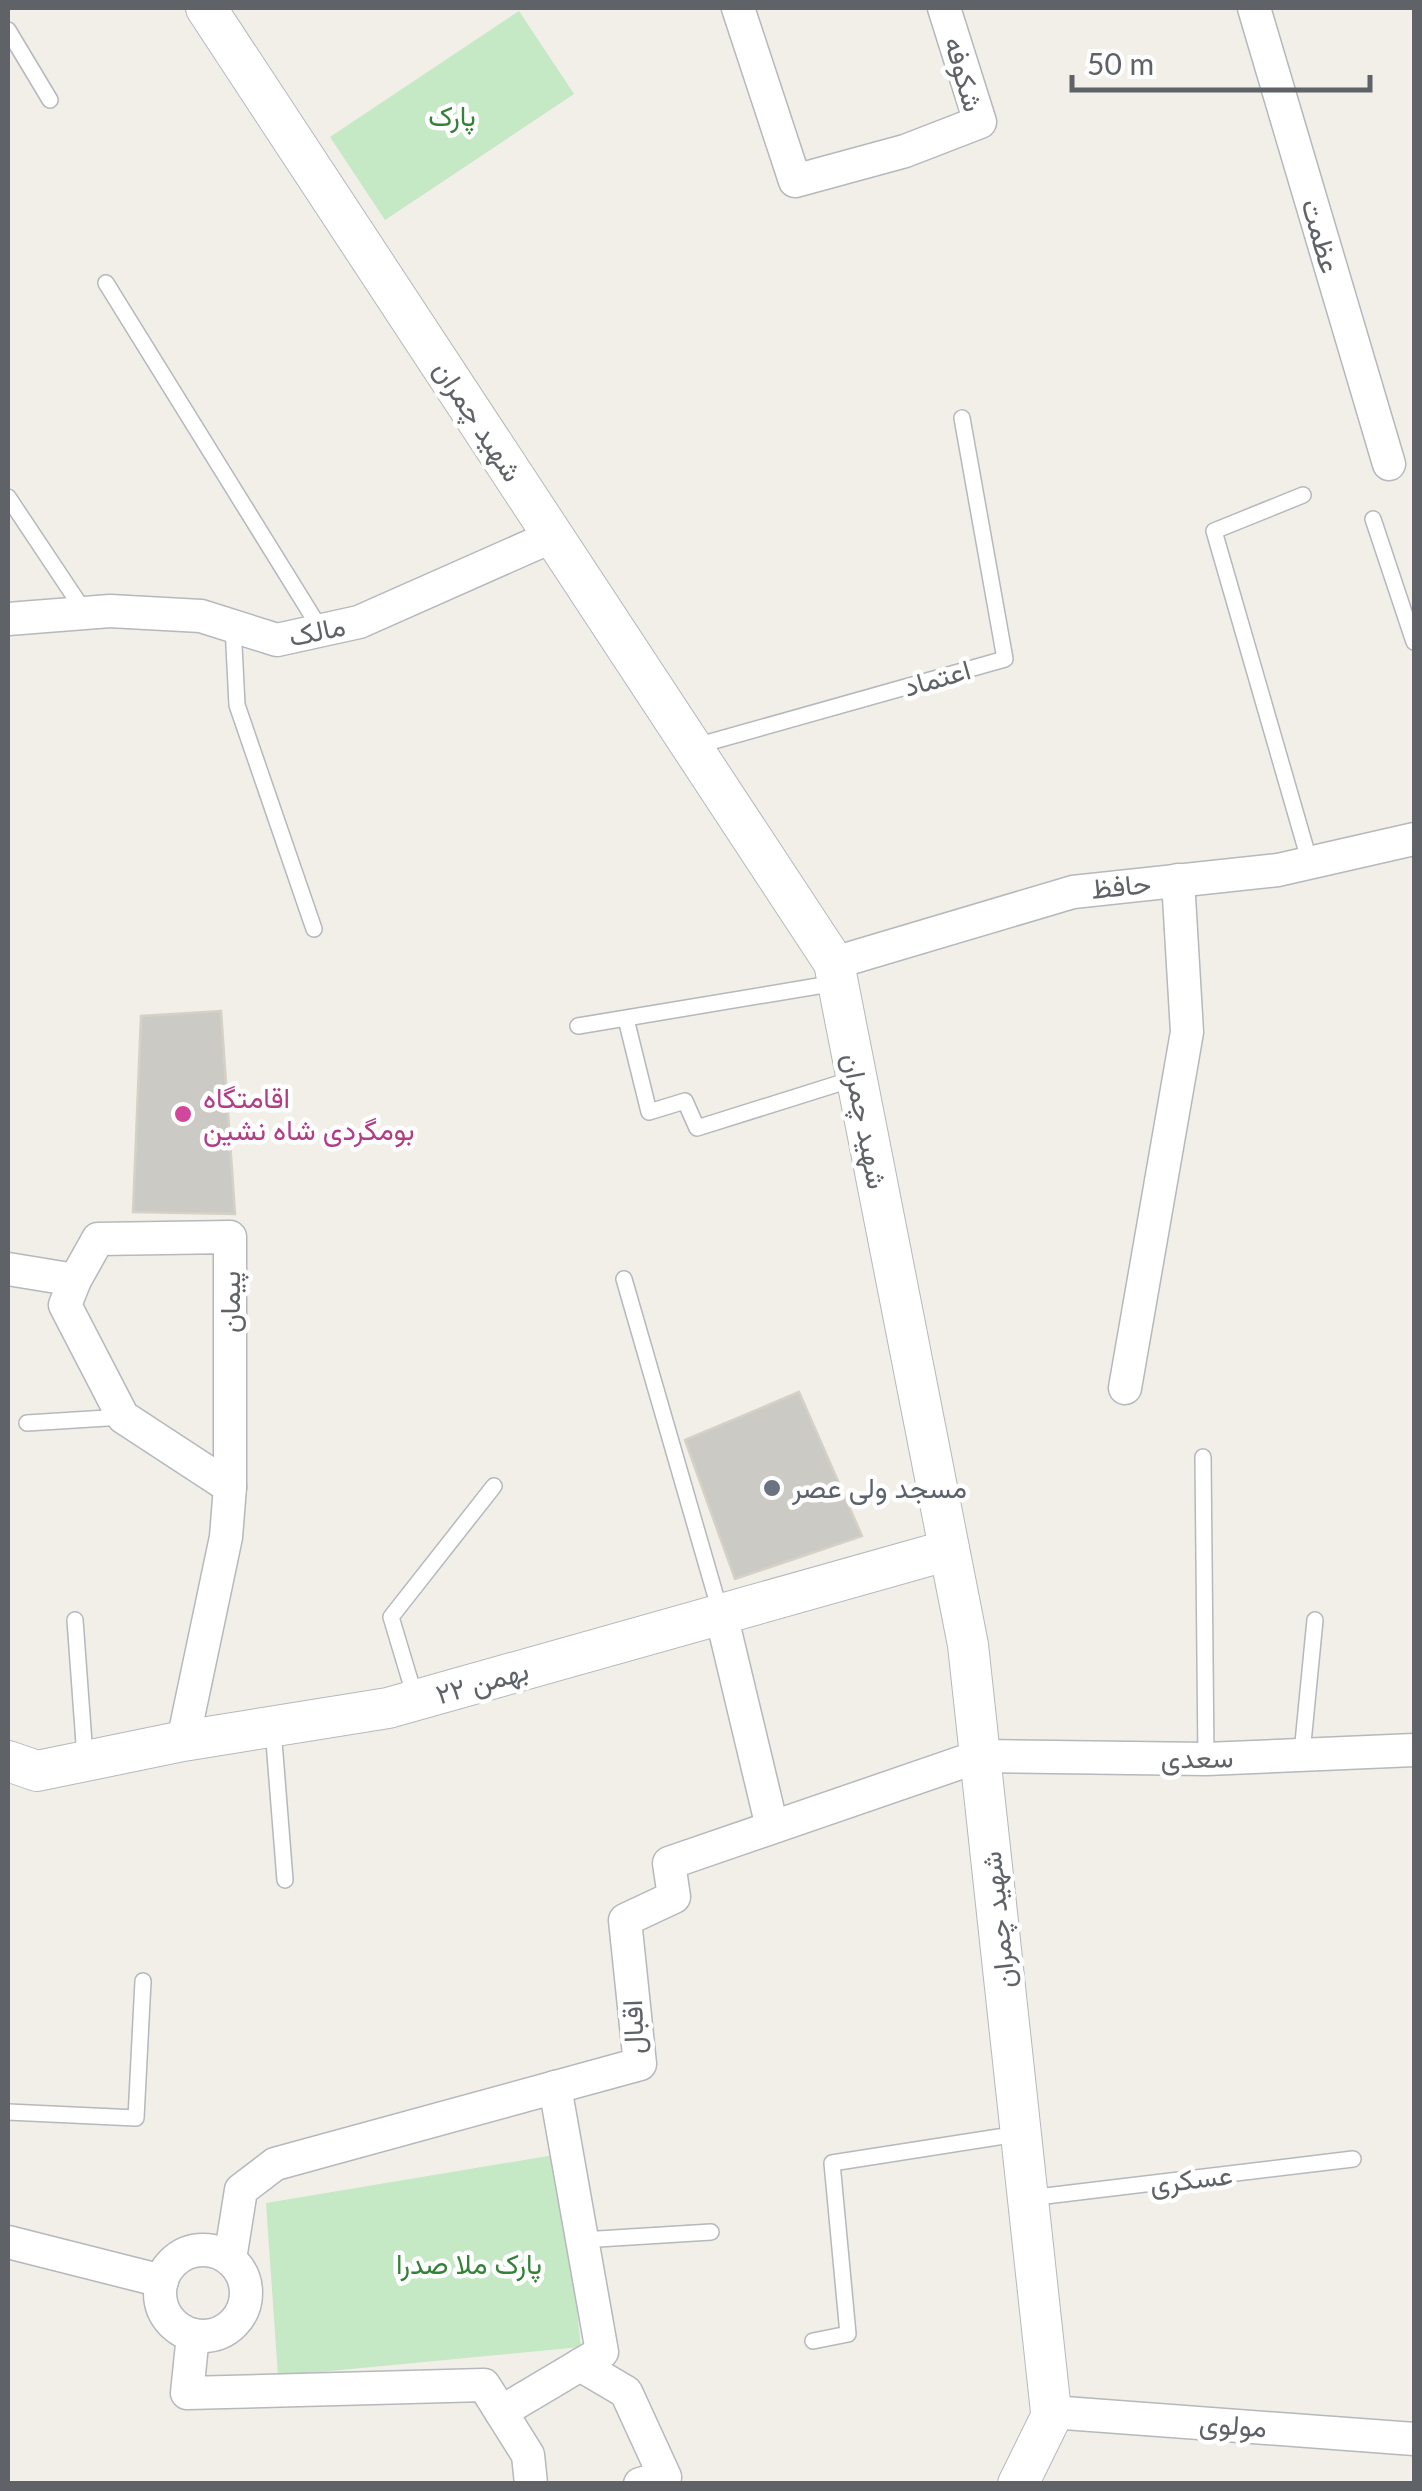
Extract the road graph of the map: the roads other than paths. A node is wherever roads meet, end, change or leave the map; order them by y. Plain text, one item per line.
1 (206, 8) edge
2 (738, 8) edge
3 (944, 8) edge
4 (1254, 8) edge
5 (8, 30) edge
6 (50, 100) dead end
7 (106, 283) dead end
8 (962, 418) dead end
9 (1389, 464) dead end
10 (1304, 496) dead end
11 (8, 498) edge
12 (1373, 519) dead end
13 (553, 536) junction
14 (86, 614) junction
15 (8, 619) edge
16 (233, 626) junction
17 (321, 630) junction
18 (1414, 642) edge
19 (692, 747) junction
20 (1414, 839) edge
21 (1310, 863) junction
22 (1178, 880) junction
23 (314, 929) dead end
24 (836, 972) junction
25 (626, 1019) junction
26 (578, 1026) dead end
27 (857, 1078) junction
28 (8, 1268) edge
29 (624, 1279) dead end
30 (75, 1280) junction
31 (1124, 1388) dead end
32 (123, 1417) junction
33 (26, 1424) dead end
34 (1204, 1457) dead end
35 (494, 1486) dead end
36 (230, 1487) junction
37 (949, 1550) junction
38 (721, 1614) junction
39 (75, 1620) dead end
40 (1315, 1620) dead end
41 (416, 1700) junction
42 (272, 1729) junction
43 (184, 1741) junction
44 (1414, 1750) edge
45 (1302, 1753) junction
46 (980, 1756) junction
47 (1206, 1759) junction
48 (8, 1761) edge
49 (86, 1761) junction
50 (772, 1827) junction
51 (285, 1880) dead end
52 (144, 1981) dead end
53 (556, 2087) junction
54 (8, 2112) edge
55 (1022, 2133) junction
56 (1354, 2159) dead end
57 (1028, 2198) junction
58 (710, 2232) dead end
59 (582, 2240) junction
60 (8, 2242) edge
61 (230, 2259) junction
62 (162, 2281) junction
63 (193, 2335) junction
64 (813, 2340) dead end
65 (580, 2365) junction
66 (501, 2412) junction
67 (1051, 2412) junction
68 (1414, 2439) edge
69 (532, 2484) edge
70 (640, 2484) edge
71 (1018, 2484) edge

1 - 13 street, شهید چمران
2 - 3 street, شکوفه
4 - 9 street, عظمت
5 - 6 lane
7 - 17 lane
8 - 19 lane, اعتماد
10 - 21 lane
11 - 14 lane
12 - 18 lane
13 - 17 street, مالک
13 - 19 street, شهید چمران
14 - 15 street, مالک
14 - 16 street, مالک
16 - 17 street, مالک
16 - 23 lane
19 - 24 street, شهید چمران
20 - 21 street, حافظ
21 - 22 street, حافظ
22 - 24 street, حافظ
22 - 31 street
24 - 25 lane
24 - 27 street, شهید چمران
25 - 26 lane
25 - 27 lane
27 - 37 street, شهید چمران
28 - 30 street
29 - 38 lane
30 - 32 street
30 - 36 street, پیمان
32 - 33 lane
32 - 36 street
34 - 47 lane
35 - 41 lane
36 - 43 street, پیمان
37 - 38 street, ۲۲ بهمن
37 - 46 street, شهید چمران
38 - 41 street, ۲۲ بهمن
38 - 50 street
39 - 49 lane
40 - 45 lane
41 - 42 street, ۲۲ بهمن
42 - 43 street, ۲۲ بهمن
42 - 51 lane
43 - 49 street, ۲۲ بهمن
44 - 45 street, سعدی
45 - 47 street, سعدی
46 - 47 street, سعدی
46 - 50 street, اقبال
46 - 55 street, شهید چمران
48 - 49 street, ۲۲ بهمن
50 - 53 street, اقبال
52 - 54 lane
53 - 59 street
53 - 61 street, اقبال
55 - 57 street, شهید چمران
55 - 64 lane
56 - 57 lane, عسکری
57 - 67 street, شهید چمران
58 - 59 lane
59 - 65 street
60 - 62 street
61 - 62 street
61 - 63 street
62 - 63 street
63 - 66 street
65 - 66 street
65 - 70 street
66 - 69 street
67 - 68 street, مولوی
67 - 71 street

